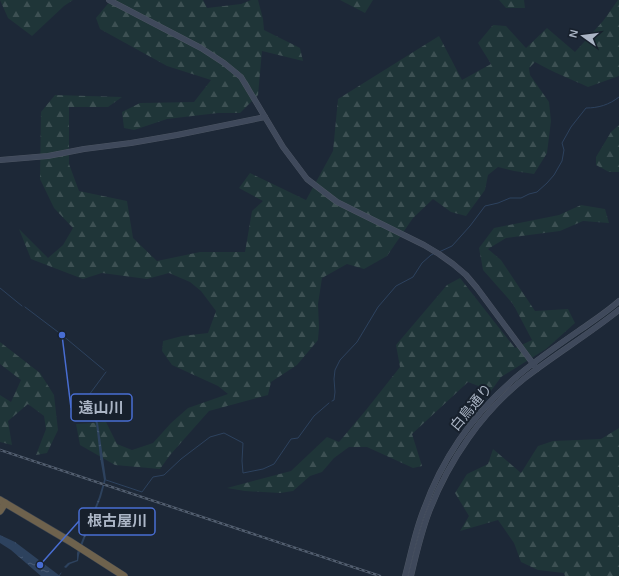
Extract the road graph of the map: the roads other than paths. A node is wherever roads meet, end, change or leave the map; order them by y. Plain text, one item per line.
1 (109, 0) edge
2 (265, 117) junction
3 (0, 160) edge
4 (619, 301) edge
5 (619, 310) edge
6 (533, 364) junction
7 (537, 369) junction
8 (3, 502) edge
9 (0, 511) edge
10 (418, 538) junction
11 (414, 551) junction
12 (102, 562) junction
13 (124, 576) edge
14 (128, 576) edge
15 (404, 576) edge
16 (412, 576) edge

1 - 2 street
2 - 3 street
2 - 6 street
4 - 6 street, 白鳥通り
5 - 7 street, 白鳥通り
6 - 7 street
6 - 10 street, 白鳥通り
7 - 10 street, 白鳥通り
8 - 9 highway
8 - 12 highway
10 - 11 street, 白鳥通り
11 - 15 street, 白鳥通り
11 - 16 street
12 - 13 highway
12 - 14 highway

